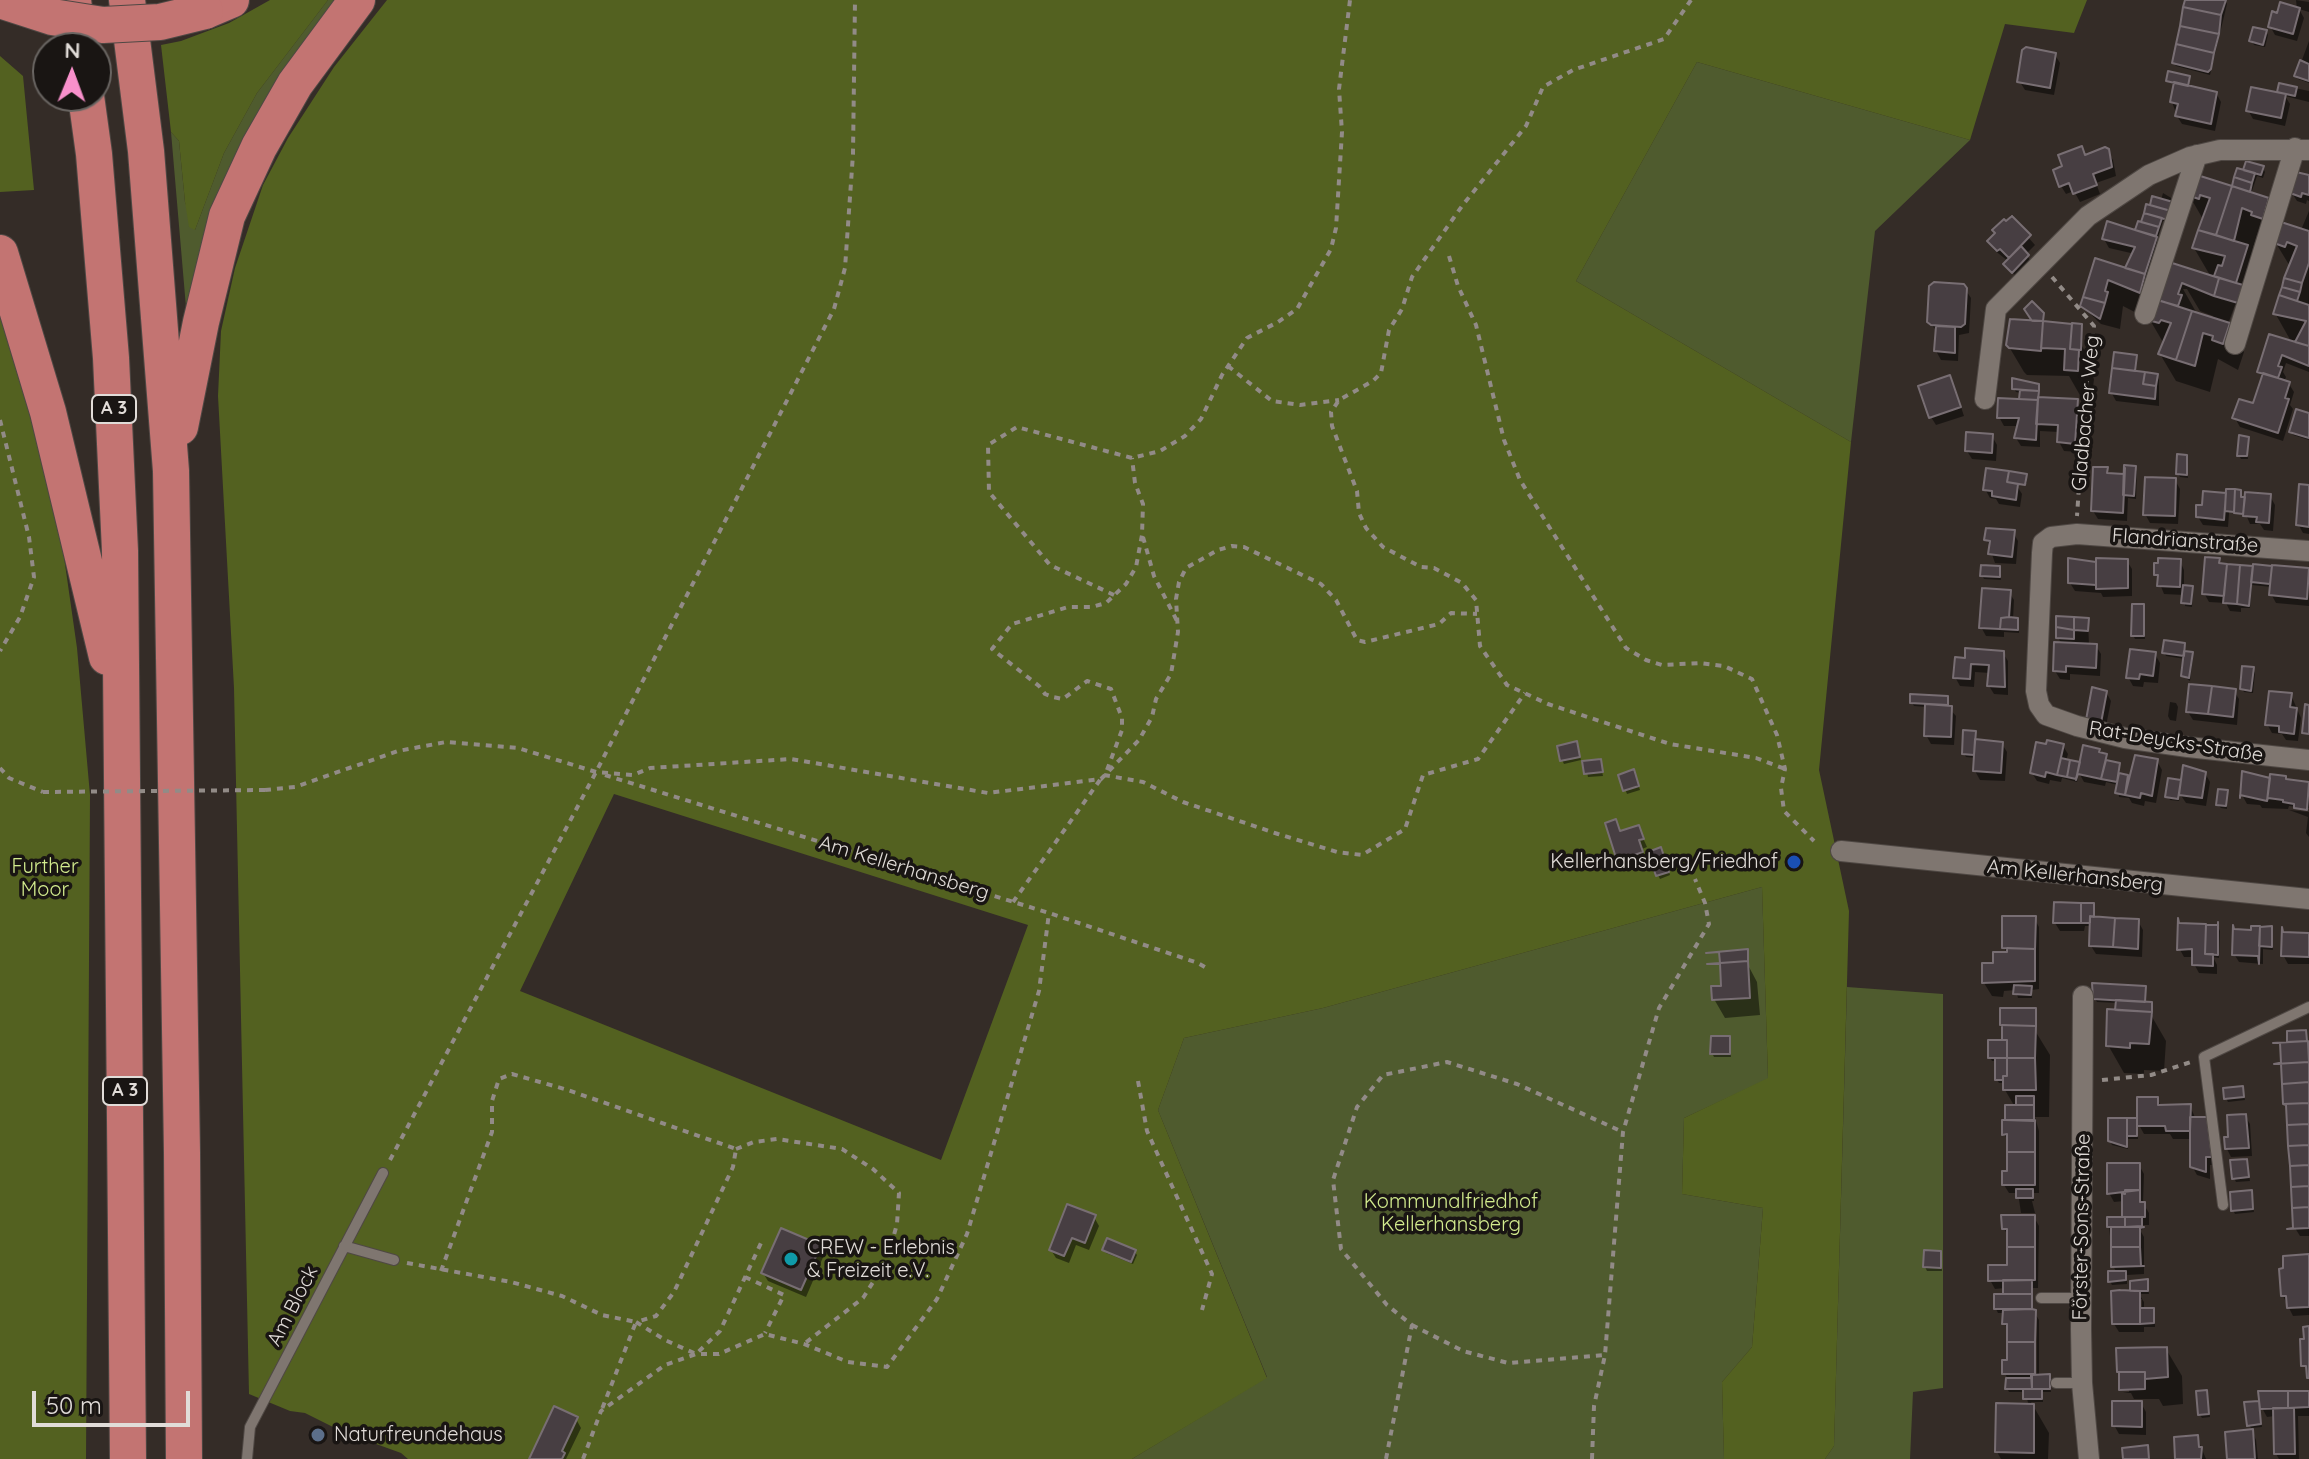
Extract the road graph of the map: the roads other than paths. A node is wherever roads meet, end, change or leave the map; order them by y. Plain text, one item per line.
1 (0, 0) edge
2 (73, 0) edge
3 (127, 0) edge
4 (357, 0) edge
5 (218, 5) edge
6 (77, 32) edge
7 (88, 112) edge
8 (2302, 149) edge
9 (2197, 155) junction
10 (0, 253) edge
11 (2145, 314) dead end
12 (2235, 344) dead end
13 (1985, 399) dead end
14 (171, 471) junction
15 (2068, 535) joint
16 (2309, 551) edge
17 (123, 723) junction
18 (2309, 760) edge
19 (1841, 851) dead end
20 (2309, 899) edge
21 (2083, 996) dead end
22 (2309, 1007) edge
23 (383, 1173) road end
24 (2223, 1205) dead end
25 (344, 1246) junction
26 (394, 1260) road end
27 (2041, 1298) dead end
28 (2082, 1298) junction
29 (2056, 1383) dead end
30 (2082, 1383) junction
31 (128, 1459) edge
32 (184, 1459) edge
33 (247, 1459) edge
34 (2089, 1459) edge

1 - 5 highway, bridge
2 - 6 highway
3 - 14 highway, A 3
4 - 14 highway
7 - 17 highway, A 3
8 - 9 street
8 - 12 street
9 - 11 street
9 - 13 street
10 - 17 highway
14 - 32 highway, A 3
15 - 16 street, Flandrianstraße
15 - 18 street, Rat-Deycks-Straße
17 - 31 highway, A 3
19 - 20 street, Am Kellerhansberg
21 - 28 street, Förster-Sons-Straße
22 - 24 lane
23 - 25 lane, Am Block
25 - 26 lane
25 - 33 lane, Am Block
27 - 28 lane
28 - 30 street, Förster-Sons-Straße
29 - 30 lane
30 - 34 street, Förster-Sons-Straße

